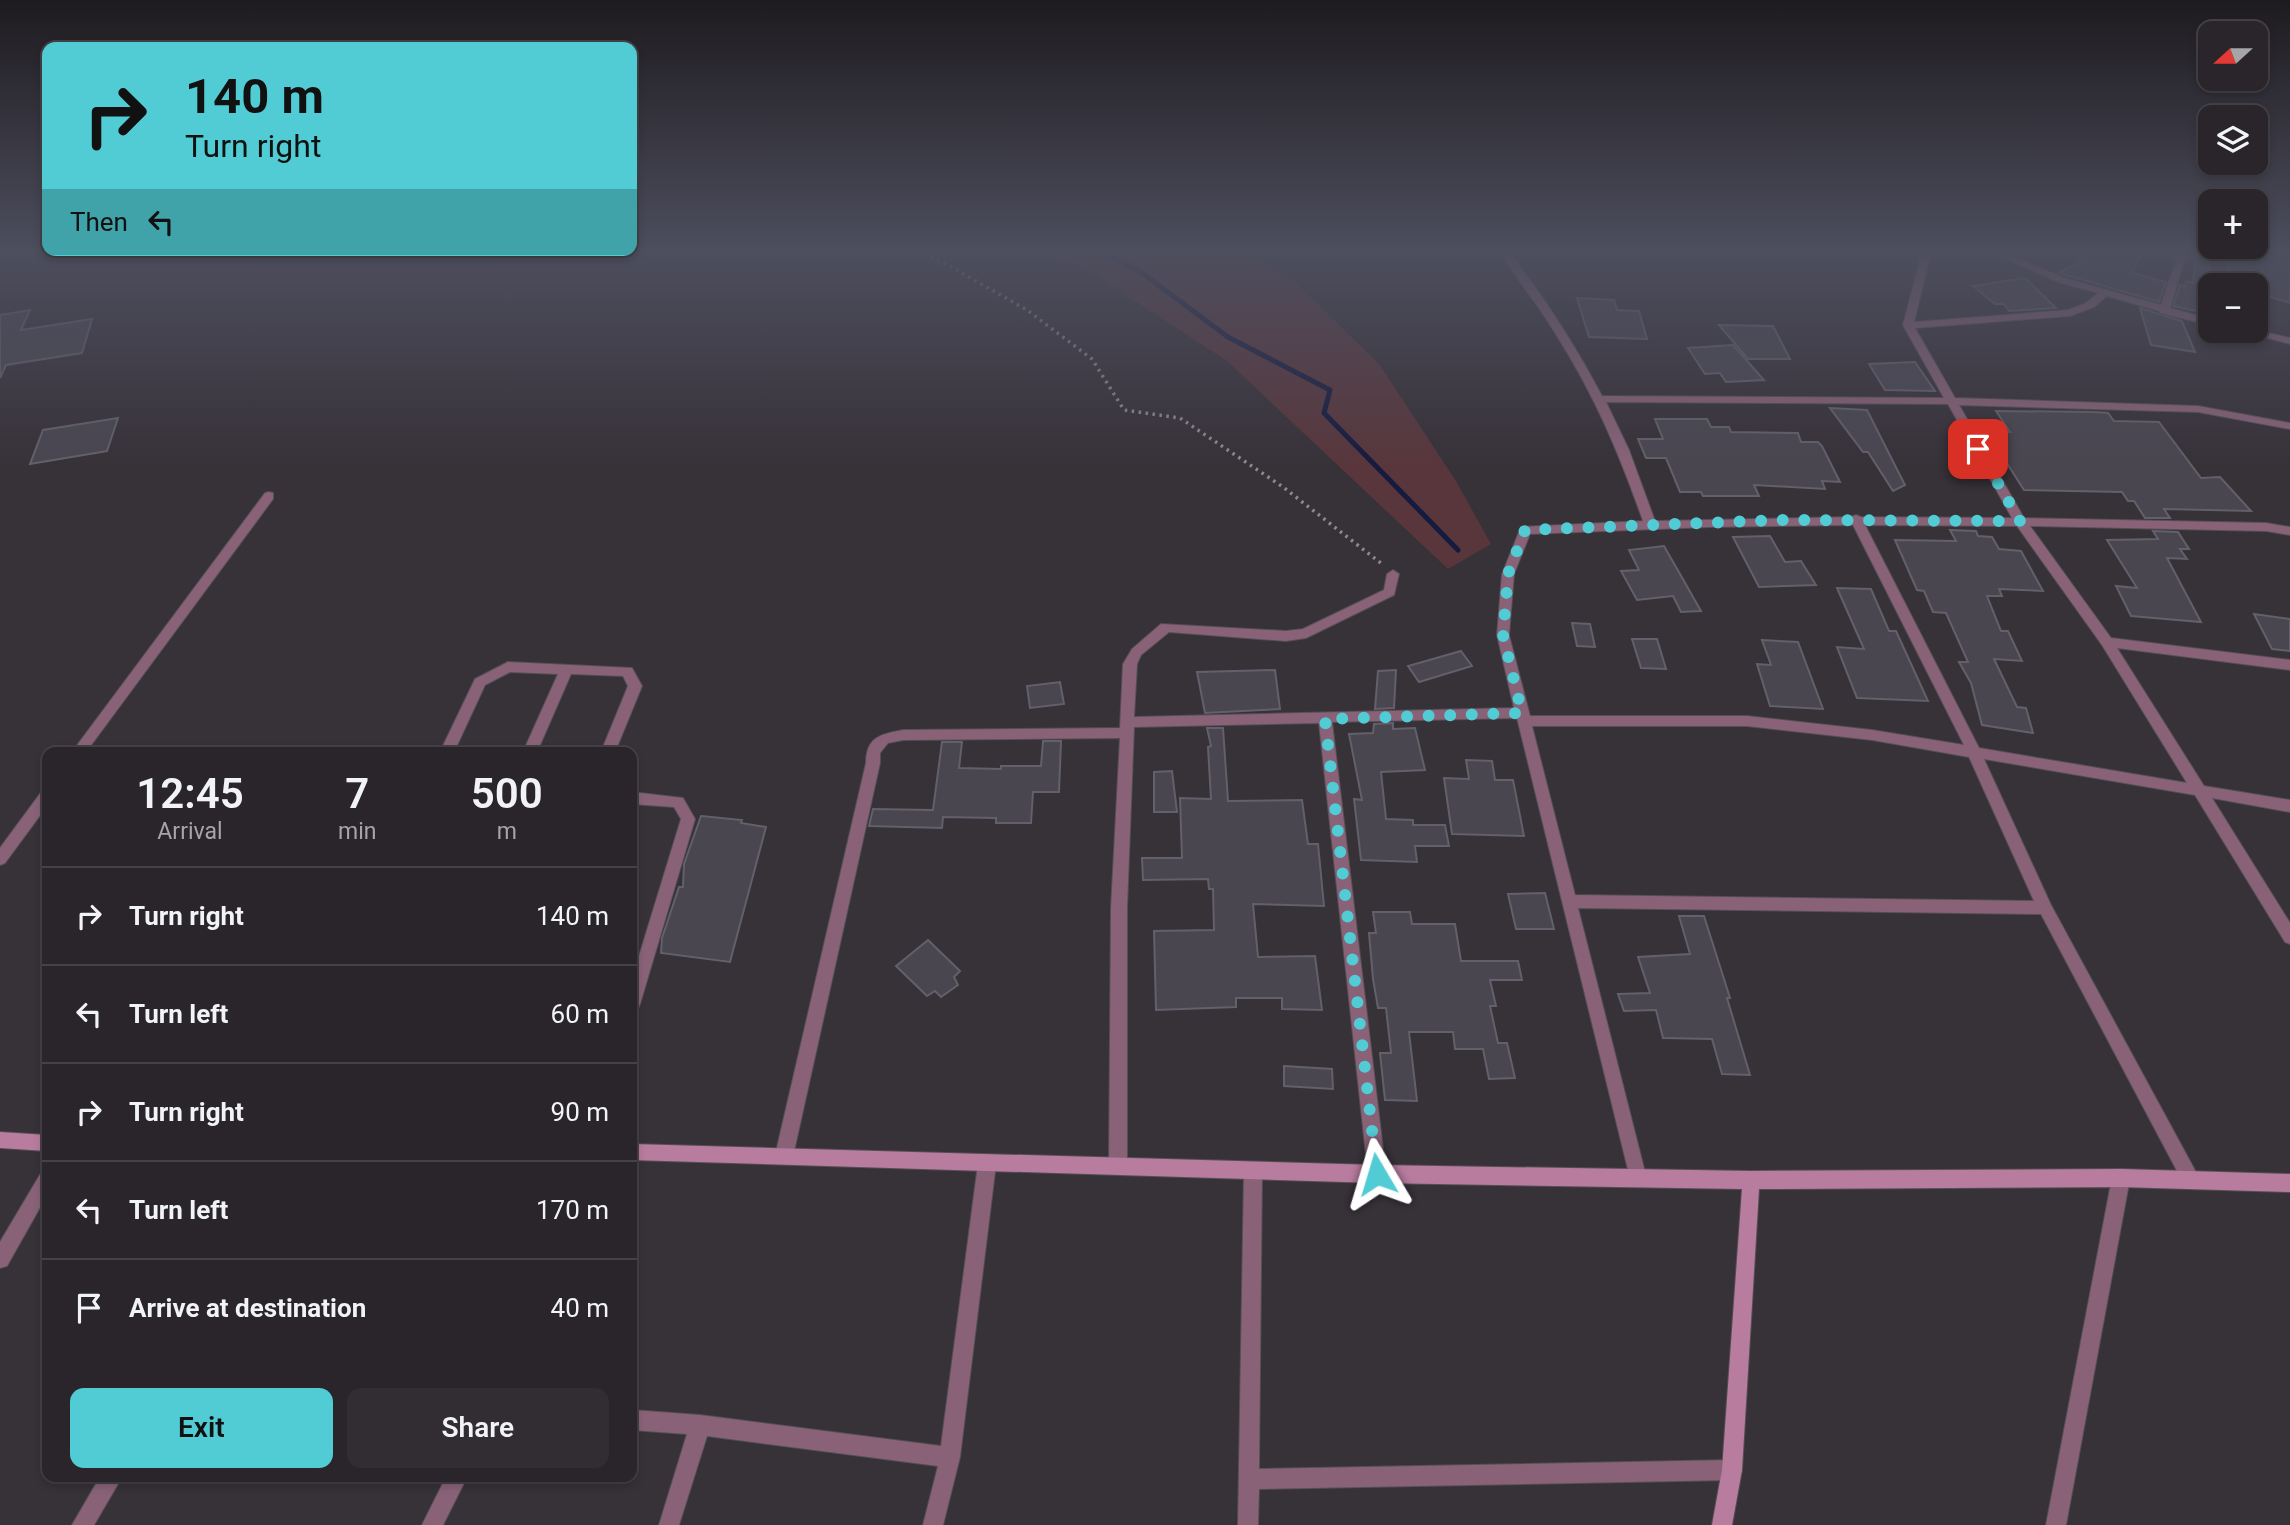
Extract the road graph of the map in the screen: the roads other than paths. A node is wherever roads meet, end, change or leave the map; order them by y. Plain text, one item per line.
1 (1553, 323) edge
2 (1933, 323) edge
3 (1908, 325) joint
4 (2268, 336) edge
5 (2290, 341) edge
6 (1598, 399) junction
7 (1950, 401) junction
8 (2290, 426) edge
9 (269, 496) dead end
10 (1856, 519) junction
11 (2020, 521) junction
12 (1650, 523) junction
13 (2290, 531) edge
14 (1393, 574) road end
15 (2107, 642) junction
16 (2290, 665) edge
17 (567, 669) junction
18 (1523, 717) junction
19 (1325, 719) junction
20 (1129, 727) junction
21 (83, 747) edge
22 (449, 747) edge
23 (532, 747) edge
24 (610, 747) edge
25 (1975, 754) junction
26 (2197, 791) junction
27 (637, 798) edge
28 (42, 802) edge
29 (2290, 806) edge
30 (0, 859) edge
31 (1570, 901) junction
32 (2045, 908) junction
33 (2290, 937) edge
34 (637, 987) edge
35 (0, 1140) edge
36 (42, 1143) edge
37 (637, 1152) edge
38 (784, 1156) junction
39 (987, 1164) junction
40 (1118, 1164) junction
41 (1253, 1172) junction
42 (1377, 1174) junction
43 (1637, 1176) junction
44 (2121, 1178) junction
45 (1751, 1180) junction
46 (2191, 1180) junction
47 (2290, 1183) edge
48 (42, 1188) edge
49 (0, 1259) edge
50 (637, 1420) edge
51 (700, 1425) junction
52 (950, 1457) junction
53 (1732, 1470) junction
54 (1251, 1479) junction
55 (109, 1482) edge
56 (454, 1482) edge
57 (82, 1525) edge
58 (432, 1525) edge
59 (669, 1525) edge
60 (933, 1525) edge
61 (1248, 1525) edge
62 (1722, 1525) edge
63 (2056, 1525) edge

1 - 6 street
2 - 3 street
3 - 7 street
4 - 5 street
6 - 7 street
6 - 12 street
7 - 8 street
7 - 11 street
9 - 21 street
10 - 11 street
10 - 12 street
10 - 25 street
11 - 13 street
11 - 15 street
12 - 18 street
14 - 20 street
15 - 16 street
15 - 26 street
17 - 22 street
17 - 23 street
17 - 24 street
18 - 19 street
18 - 25 street
18 - 31 street
19 - 20 street
19 - 42 street
20 - 38 street
20 - 40 street
25 - 26 street
25 - 32 street
26 - 29 street
26 - 33 street
27 - 34 street
28 - 30 street
31 - 32 street
31 - 43 street
32 - 46 street
35 - 36 street
37 - 38 street
38 - 39 street
39 - 40 street
39 - 52 street
40 - 41 street
41 - 42 street
41 - 54 street
42 - 43 street
43 - 45 street
44 - 45 street
44 - 46 street
44 - 63 street
45 - 53 street
46 - 47 street
48 - 49 street
50 - 51 street
51 - 52 street
51 - 59 street
52 - 60 street
53 - 54 street
53 - 62 street
54 - 61 street
55 - 57 street
56 - 58 street

